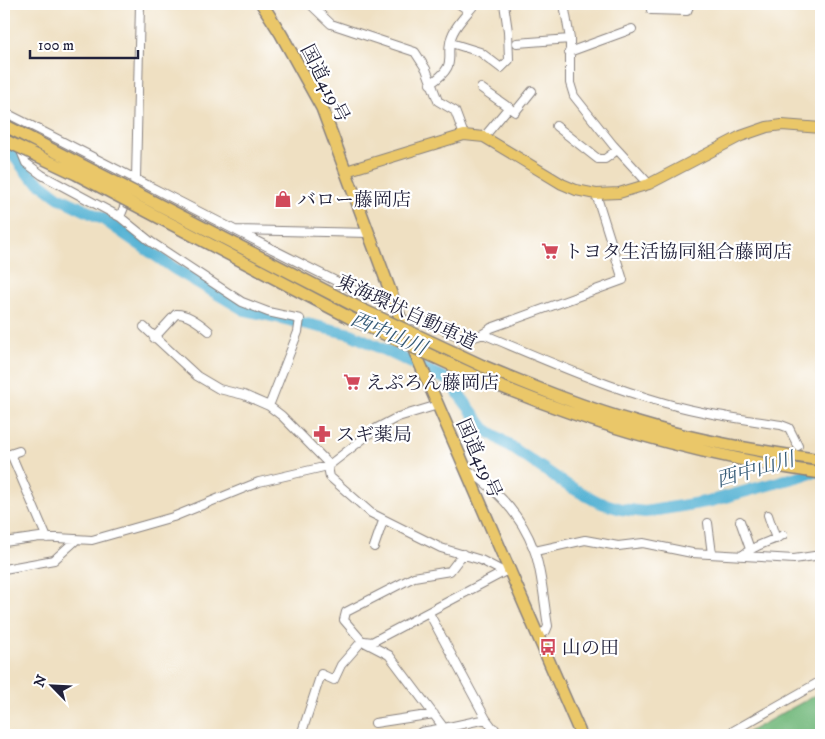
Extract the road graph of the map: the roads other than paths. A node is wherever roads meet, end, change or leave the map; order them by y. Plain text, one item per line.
1 (140, 4) edge
2 (262, 4) edge
3 (310, 4) edge
4 (459, 4) edge
5 (475, 4) edge
6 (504, 4) edge
7 (565, 4) edge
8 (651, 4) edge
9 (690, 4) edge
10 (469, 11) junction
11 (632, 29) dead end
12 (570, 39) junction
13 (451, 43) junction
14 (517, 43) dead end
15 (569, 52) junction
16 (430, 84) junction
17 (480, 88) dead end
18 (532, 91) dead end
19 (509, 107) junction
20 (4, 125) edge
21 (556, 126) dead end
22 (821, 128) edge
23 (464, 135) junction
24 (484, 137) junction
25 (4, 140) edge
26 (617, 150) junction
27 (346, 171) junction
28 (136, 178) junction
29 (649, 184) junction
30 (596, 194) junction
31 (120, 217) junction
32 (232, 230) junction
33 (369, 233) junction
34 (402, 320) junction
35 (144, 327) dead end
36 (209, 331) dead end
37 (483, 334) junction
38 (154, 338) junction
39 (269, 406) junction
40 (438, 406) junction
41 (19, 451) dead end
42 (795, 451) junction
43 (7, 455) edge
44 (821, 460) edge
45 (328, 466) junction
46 (468, 470) junction
47 (821, 474) edge
48 (768, 515) dead end
49 (383, 521) junction
50 (740, 521) dead end
51 (708, 522) dead end
52 (47, 538) junction
53 (76, 540) junction
54 (4, 542) edge
55 (374, 547) dead end
56 (535, 551) junction
57 (747, 552) junction
58 (463, 554) junction
59 (712, 554) junction
60 (821, 555) edge
61 (4, 569) edge
62 (508, 572) junction
63 (429, 613) junction
64 (539, 634) junction
65 (362, 641) junction
66 (821, 681) edge
67 (434, 714) junction
68 (486, 720) junction
69 (375, 723) dead end
70 (444, 728) junction
71 (496, 732) edge
72 (301, 735) edge
73 (418, 735) edge
74 (483, 735) edge
75 (581, 735) edge
76 (726, 735) edge

1 - 28 street
2 - 27 highway, 国道419号
3 - 16 street
4 - 10 street
5 - 10 street
6 - 13 street
7 - 12 street
8 - 9 street
10 - 13 street
11 - 15 street
12 - 14 street
12 - 15 street
13 - 16 street
15 - 26 street
16 - 23 street
17 - 19 street
18 - 19 street
19 - 24 street
20 - 42 highway, 東海環状自動車道, bridge
21 - 26 street
22 - 29 main road
23 - 24 main road
23 - 27 main road
24 - 30 main road
25 - 47 highway, 東海環状自動車道, bridge
26 - 29 street
27 - 33 highway, 国道419号
28 - 31 street
28 - 31 street
28 - 32 street
29 - 30 main road
30 - 37 street
31 - 39 street
32 - 33 street
32 - 34 street
33 - 34 highway, 国道419号
34 - 37 street
34 - 40 highway, 国道419号
35 - 38 street
36 - 38 street
37 - 42 street
38 - 39 street
39 - 45 street
40 - 45 street
40 - 46 highway, 国道419号
41 - 43 street
42 - 44 highway, 東海環状自動車道
43 - 52 street
45 - 49 street
45 - 53 street
46 - 56 street
46 - 62 highway, 国道419号
48 - 57 street
49 - 55 street
49 - 58 street
50 - 57 street
51 - 59 street
52 - 53 street
52 - 54 street
53 - 61 street
56 - 59 street
56 - 64 street
57 - 59 street
57 - 60 street
58 - 62 street
58 - 65 street
62 - 63 street
62 - 64 highway, 国道419号
63 - 65 street
63 - 68 street
64 - 75 highway, 国道419号
65 - 67 street
65 - 72 street
66 - 76 street
67 - 69 street
67 - 70 street
68 - 70 street
68 - 71 street
70 - 73 street
71 - 74 street

